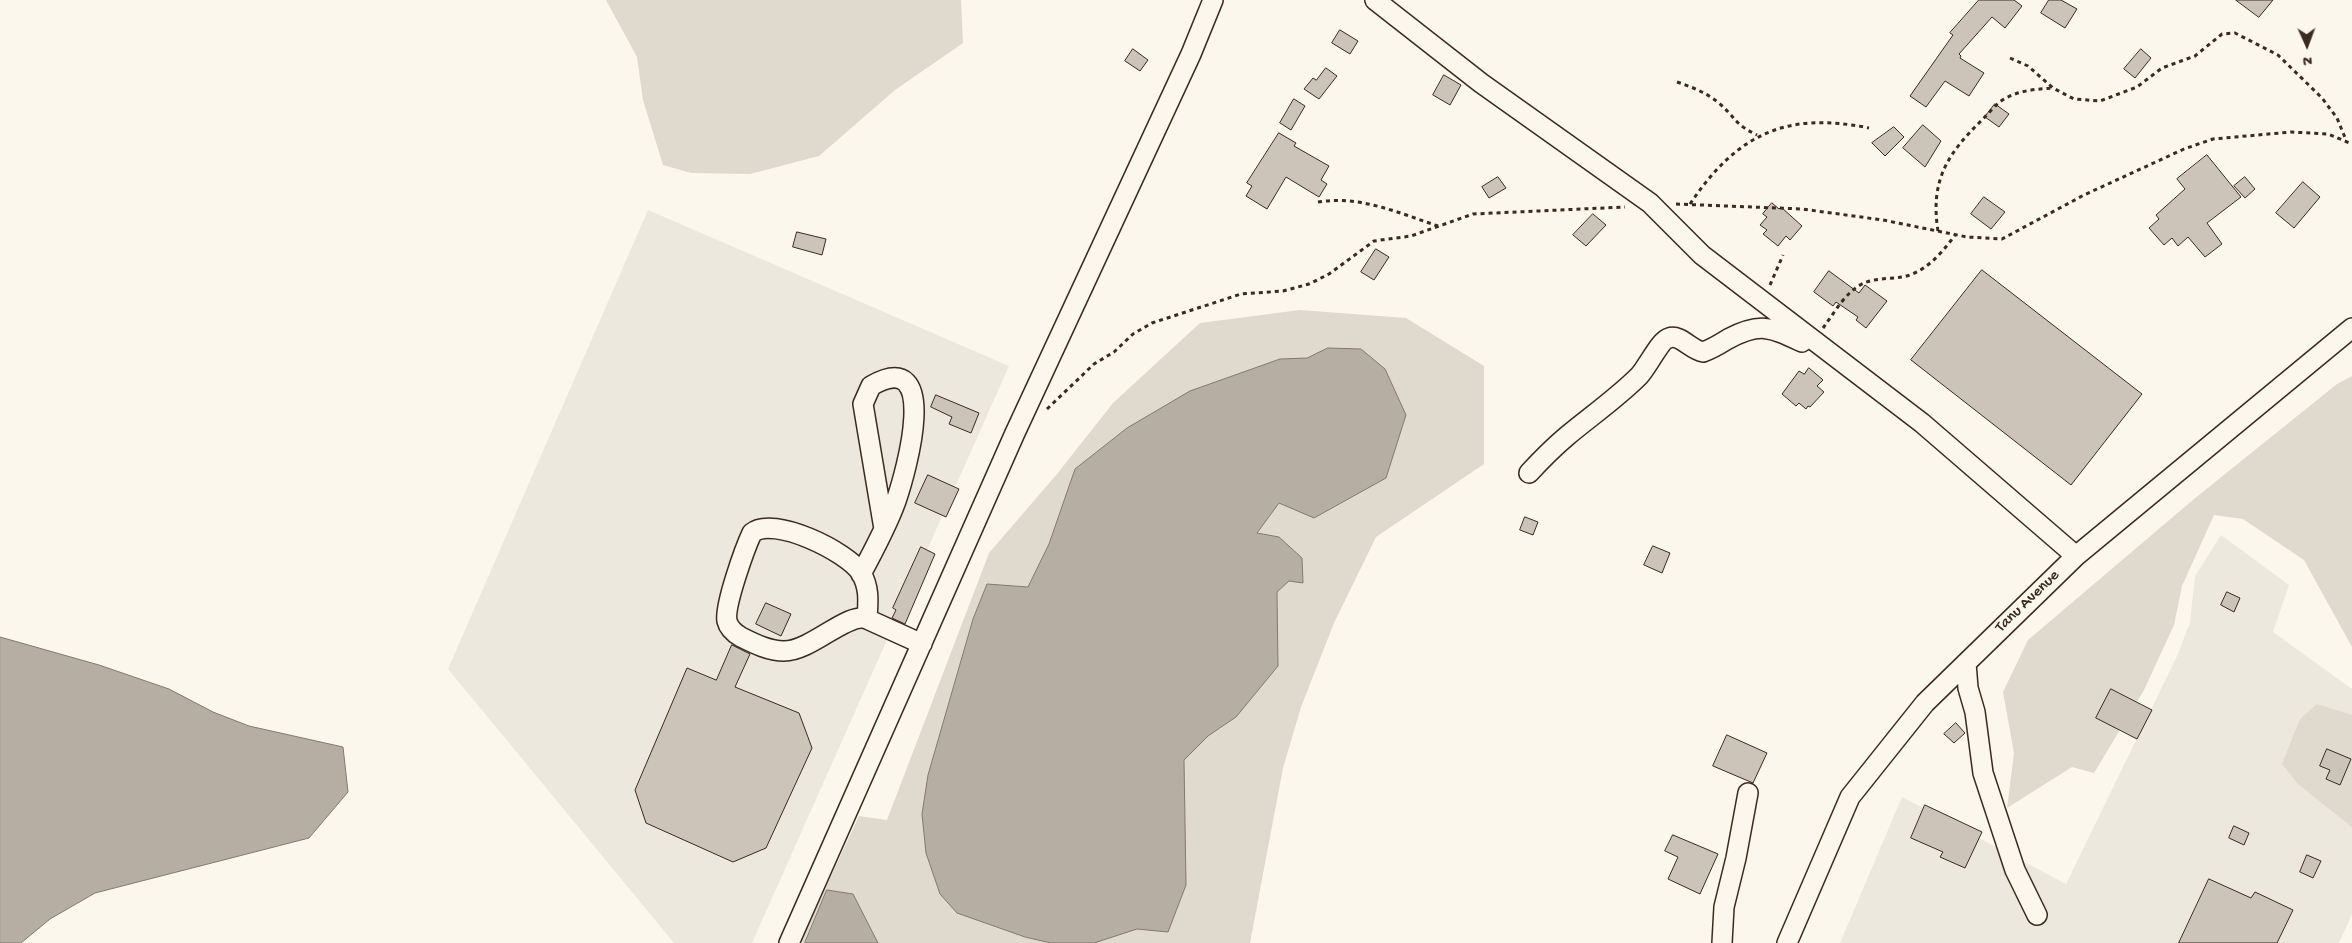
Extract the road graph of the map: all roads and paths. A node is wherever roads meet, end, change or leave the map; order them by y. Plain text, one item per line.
1 (1213, 0) edge
2 (1375, 0) edge
3 (2010, 58) dead end
4 (1677, 82) dead end
5 (2053, 88) junction
6 (1869, 128) dead end
7 (1757, 135) junction
8 (2346, 141) junction
9 (2352, 144) edge
10 (1318, 202) dead end
11 (1650, 204) junction
12 (1690, 204) junction
13 (1438, 226) junction
14 (1938, 231) junction
15 (1955, 235) junction
16 (1783, 255) dead end
17 (1761, 301) junction
18 (2352, 328) edge
19 (1819, 344) junction
20 (1042, 415) dead end
21 (1528, 473) dead end
22 (884, 529) junction
23 (2076, 556) junction
24 (862, 574) junction
25 (867, 619) junction
26 (922, 644) junction
27 (1966, 663) junction
28 (1748, 793) dead end
29 (2037, 915) dead end
30 (790, 943) edge
31 (1722, 943) edge
32 (1787, 943) edge

1 - 26 street
2 - 11 street
3 - 5 path
4 - 7 path
5 - 8 path
5 - 14 path
6 - 7 path
7 - 12 path
8 - 9 path
8 - 15 path
10 - 13 path
11 - 12 path
11 - 13 path
11 - 17 street
12 - 14 path
13 - 20 path
14 - 15 path
15 - 19 path
16 - 17 path
17 - 19 street
18 - 23 street, Tanu Avenue
19 - 21 street
19 - 23 street
22 - 22 street
22 - 24 street
23 - 27 street, Tanu Avenue
24 - 25 street
24 - 25 street
25 - 26 street
26 - 30 street
27 - 29 street
27 - 32 street, Tanu Avenue
28 - 31 street

